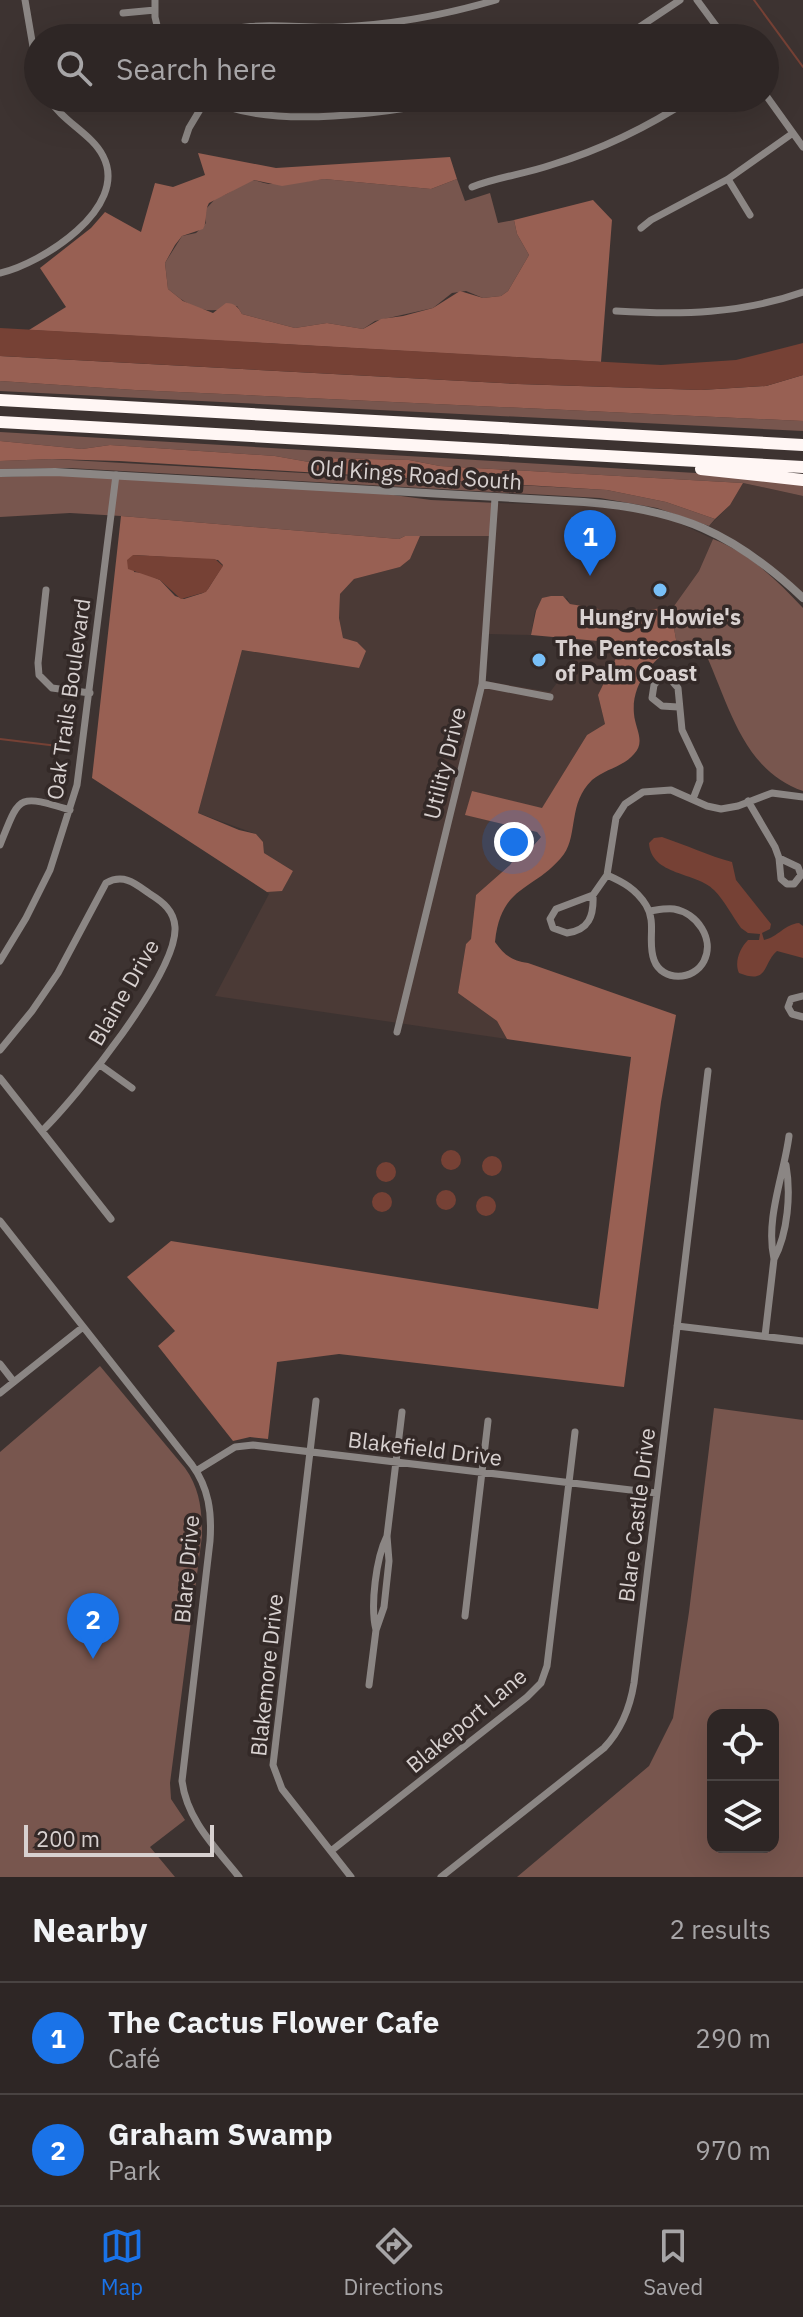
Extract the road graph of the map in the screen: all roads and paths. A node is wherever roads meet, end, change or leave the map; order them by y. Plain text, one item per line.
1 (25, 0) edge
2 (155, 0) edge
3 (496, 0) edge
4 (680, 0) edge
5 (697, 0) edge
6 (155, 10) junction
7 (123, 13) dead end
8 (29, 24) edge
9 (158, 24) edge
10 (373, 24) edge
11 (644, 24) edge
12 (715, 24) edge
13 (58, 112) edge
14 (199, 112) edge
15 (260, 112) edge
16 (351, 112) edge
17 (668, 112) edge
18 (778, 112) edge
19 (793, 133) junction
20 (185, 140) dead end
21 (803, 147) edge
22 (728, 179) junction
23 (472, 187) dead end
24 (750, 215) dead end
25 (641, 228) dead end
26 (0, 273) edge
27 (803, 292) edge
28 (616, 311) dead end
29 (0, 400) edge
30 (0, 422) edge
31 (803, 438) edge
32 (700, 439) junction
33 (803, 445) edge
34 (651, 458) junction
35 (803, 467) edge
36 (0, 473) edge
37 (116, 475) junction
38 (803, 480) edge
39 (495, 498) junction
40 (46, 590) dead end
41 (803, 598) edge
42 (482, 684) junction
43 (90, 693) junction
44 (550, 697) dead end
45 (678, 707) junction
46 (803, 797) edge
47 (693, 799) junction
48 (748, 801) junction
49 (70, 810) junction
50 (0, 845) edge
51 (779, 858) dead end
52 (607, 875) junction
53 (593, 895) junction
54 (649, 911) junction
55 (0, 961) edge
56 (803, 996) edge
57 (803, 1017) edge
58 (397, 1032) dead end
59 (0, 1050) edge
60 (100, 1065) junction
61 (708, 1071) dead end
62 (0, 1078) edge
63 (132, 1088) dead end
64 (42, 1131) junction
65 (789, 1136) dead end
66 (111, 1219) dead end
67 (0, 1221) edge
68 (677, 1326) junction
69 (83, 1327) junction
70 (765, 1336) junction
71 (803, 1341) edge
72 (0, 1364) edge
73 (14, 1382) junction
74 (0, 1393) edge
75 (316, 1401) dead end
76 (402, 1412) dead end
77 (488, 1421) dead end
78 (575, 1432) dead end
79 (309, 1452) junction
80 (396, 1462) junction
81 (196, 1471) junction
82 (482, 1472) junction
83 (569, 1483) junction
84 (656, 1493) junction
85 (465, 1616) dead end
86 (369, 1685) dead end
87 (331, 1851) junction
88 (239, 1877) edge
89 (351, 1877) edge
90 (441, 1877) edge

1 - 8 street
2 - 6 street
3 - 10 street
4 - 11 street
5 - 12 street
6 - 7 street
6 - 9 street
13 - 26 street
14 - 20 street
15 - 16 street
17 - 23 street
18 - 19 street
19 - 21 street
19 - 22 street
22 - 24 street
22 - 25 street
27 - 28 street
29 - 32 highway
30 - 34 highway
31 - 32 highway
32 - 33 highway
34 - 35 highway
34 - 38 highway
36 - 37 street, Old Kings Road South
37 - 39 street, Old Kings Road South
37 - 43 street, Oak Trails Boulevard
39 - 41 street, Old Kings Road South
39 - 42 street, Utility Drive
40 - 43 street
42 - 44 street
42 - 58 street, Utility Drive
43 - 49 street, Oak Trails Boulevard
45 - 45 street
45 - 47 street
46 - 48 street
47 - 48 street
47 - 52 street
48 - 51 street
49 - 50 street
49 - 55 street, Oak Trails Boulevard
52 - 53 street
52 - 54 street
53 - 53 street
54 - 54 street
56 - 57 street
59 - 60 street, Blaine Drive
60 - 63 street
60 - 64 street, Blaine Drive
61 - 68 street, Blare Castle Drive
62 - 64 street
64 - 66 street
65 - 70 street
67 - 69 street, Blare Drive
68 - 70 street
68 - 84 street, Blare Castle Drive
69 - 73 street
69 - 81 street, Blare Drive
70 - 71 street
72 - 73 street
73 - 74 street
75 - 79 street, Blakemore Drive
76 - 80 street
77 - 82 street
78 - 83 street, Blakeport Lane
79 - 80 street, Blakefield Drive
79 - 81 street, Blakefield Drive
79 - 87 street, Blakemore Drive
80 - 82 street, Blakefield Drive
80 - 86 street
81 - 88 street, Blare Drive
82 - 83 street, Blakefield Drive
82 - 85 street
83 - 84 street, Blakefield Drive
83 - 87 street, Blakeport Lane
84 - 90 street, Blare Castle Drive
87 - 89 street, Blakemore Drive

